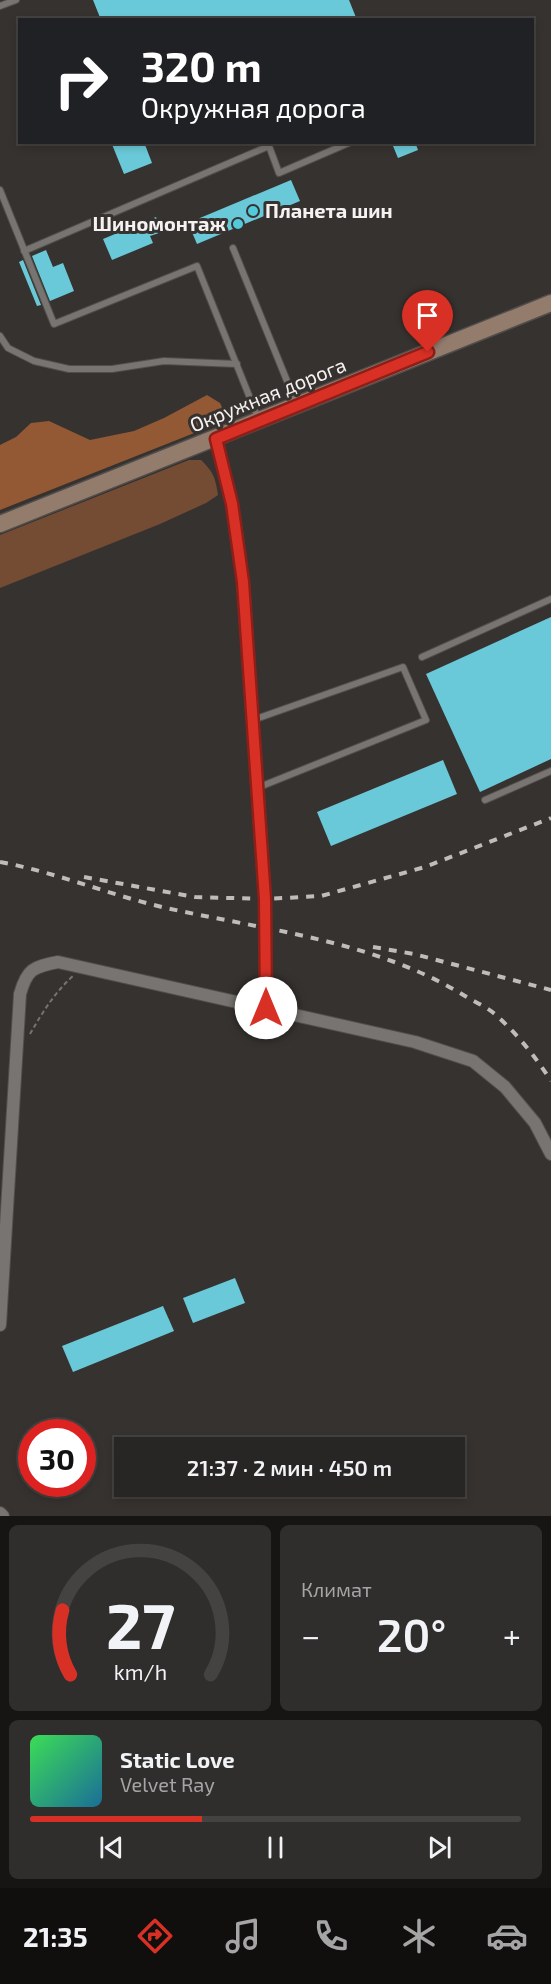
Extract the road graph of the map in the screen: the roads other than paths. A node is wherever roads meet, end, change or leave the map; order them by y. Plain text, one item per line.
1 (16, 0) edge
2 (0, 6) edge
3 (346, 144) edge
4 (0, 190) edge
5 (233, 248) dead end
6 (24, 251) junction
7 (551, 303) edge
8 (0, 336) edge
9 (237, 364) junction
10 (297, 406) junction
11 (260, 421) junction
12 (216, 439) junction
13 (0, 524) edge
14 (551, 599) edge
15 (422, 657) dead end
16 (253, 720) junction
17 (551, 771) edge
18 (256, 788) junction
19 (485, 800) dead end
20 (266, 1008) junction
21 (551, 1154) edge
22 (0, 1325) edge
23 (0, 1513) edge
24 (3, 1516) edge

1 - 2 lane
3 - 6 lane
4 - 6 lane
5 - 10 lane
6 - 9 lane
7 - 10 main road, Окружная дорога
8 - 9 lane
9 - 11 lane
10 - 11 main road, Окружная дорога
11 - 12 main road, Окружная дорога
12 - 13 main road, Окружная дорога
12 - 16 street
14 - 15 lane
16 - 18 street
16 - 18 lane
17 - 19 lane
18 - 20 street
20 - 21 street
20 - 22 street
23 - 24 street

